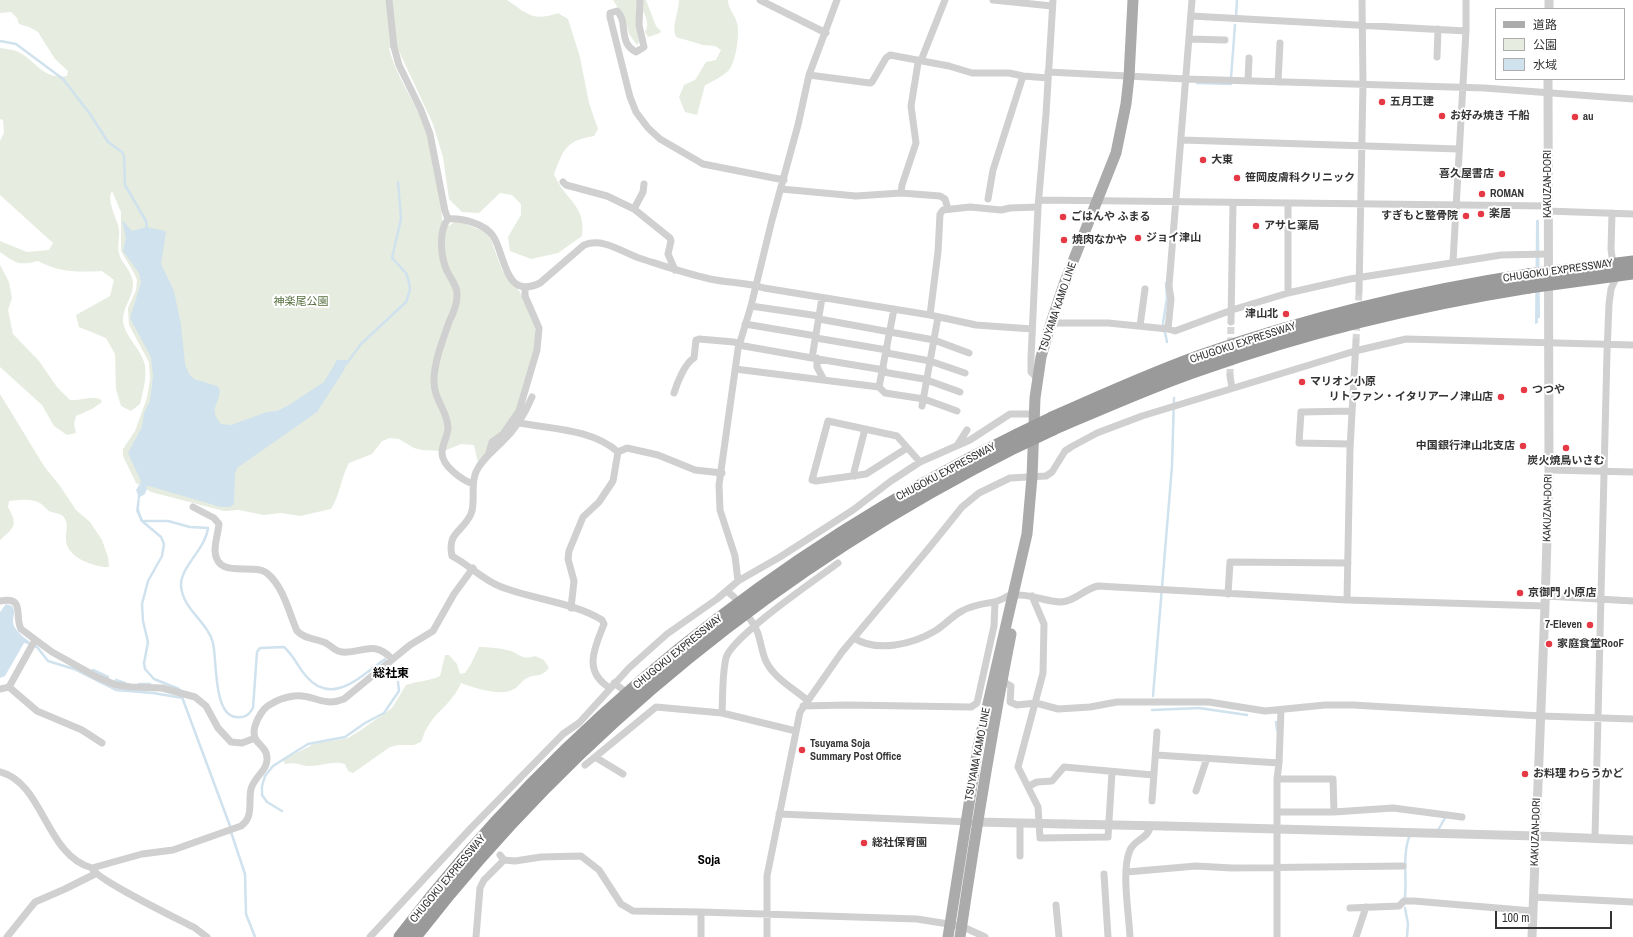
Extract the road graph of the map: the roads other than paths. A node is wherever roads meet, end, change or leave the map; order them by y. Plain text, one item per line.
1 (389, 0) edge
2 (640, 0) edge
3 (760, 0) edge
4 (837, 0) edge
5 (946, 0) edge
6 (993, 0) edge
7 (1133, 0) edge
8 (1192, 0) edge
9 (1362, 0) edge
10 (1466, 0) edge
11 (1053, 3) edge
12 (1190, 16) junction
13 (1362, 25) junction
14 (1438, 29) junction
15 (1466, 31) junction
16 (826, 33) junction
17 (1189, 39) junction
18 (1225, 40) dead end
19 (1280, 43) dead end
20 (1437, 57) dead end
21 (1249, 58) dead end
22 (920, 60) junction
23 (809, 75) junction
24 (1048, 75) junction
25 (1023, 76) junction
26 (1129, 77) junction
27 (1186, 79) junction
28 (1548, 80) edge
29 (1248, 81) junction
30 (1278, 82) junction
31 (1362, 84) junction
32 (1463, 87) junction
33 (1548, 93) junction
34 (1633, 99) edge
35 (1182, 140) junction
36 (1361, 146) junction
37 (1459, 149) junction
38 (784, 180) junction
39 (563, 182) dead end
40 (644, 184) dead end
41 (782, 189) junction
42 (901, 193) junction
43 (988, 199) dead end
44 (1097, 202) junction
45 (1177, 202) junction
46 (1233, 203) junction
47 (1288, 203) junction
48 (1038, 204) junction
49 (1360, 204) junction
50 (1456, 205) junction
51 (1547, 208) junction
52 (634, 209) junction
53 (948, 209) junction
54 (1612, 213) junction
55 (1633, 214) edge
56 (448, 219) junction
57 (1548, 254) junction
58 (1453, 262) junction
59 (1633, 262) edge
60 (675, 270) junction
61 (1633, 273) edge
62 (1359, 279) junction
63 (1528, 281) junction
64 (756, 286) junction
65 (525, 287) junction
66 (1145, 289) dead end
67 (1359, 292) tunnel mouth
68 (1288, 294) junction
69 (822, 298) junction
70 (751, 306) junction
71 (894, 309) junction
72 (1232, 310) junction
73 (930, 315) junction
74 (938, 317) junction
75 (819, 318) junction
76 (1231, 322) tunnel mouth
77 (1051, 323) junction
78 (745, 324) junction
79 (1140, 326) junction
80 (1168, 328) junction
81 (1032, 329) junction
82 (890, 331) junction
83 (816, 337) junction
84 (934, 340) junction
85 (1356, 341) tunnel mouth
86 (1549, 342) junction
87 (1608, 343) junction
88 (739, 344) junction
89 (1633, 345) edge
90 (1355, 351) junction
91 (887, 352) junction
92 (969, 353) dead end
93 (815, 358) junction
94 (930, 361) junction
95 (735, 369) junction
96 (883, 371) junction
97 (965, 373) dead end
98 (1230, 376) tunnel mouth
99 (1038, 379) junction
100 (824, 380) junction
101 (927, 380) junction
102 (879, 387) junction
103 (1232, 388) junction
104 (960, 392) dead end
105 (674, 393) dead end
106 (532, 397) dead end
107 (923, 403) junction
108 (1352, 410) junction
109 (957, 411) dead end
110 (1035, 414) junction
111 (520, 423) junction
112 (865, 429) junction
113 (967, 430) dead end
114 (1017, 440) junction
115 (958, 444) junction
116 (1350, 444) junction
117 (907, 448) junction
118 (618, 452) junction
119 (489, 454) junction
120 (920, 462) junction
121 (1549, 470) junction
122 (1605, 472) junction
123 (1633, 472) edge
124 (722, 473) junction
125 (855, 476) junction
126 (1032, 477) junction
127 (473, 484) junction
128 (193, 507) dead end
129 (838, 563) dead end
130 (1348, 563) junction
131 (473, 568) junction
132 (738, 581) junction
133 (727, 591) junction
134 (1228, 594) junction
135 (1015, 595) junction
136 (1032, 596) junction
137 (734, 598) dead end
138 (0, 600) edge
139 (1347, 600) junction
140 (1601, 600) junction
141 (1633, 600) edge
142 (1546, 601) junction
143 (995, 602) junction
144 (571, 608) junction
145 (750, 619) dead end
146 (755, 626) junction
147 (854, 638) junction
148 (35, 640) junction
149 (392, 659) junction
150 (1002, 681) junction
151 (612, 686) junction
152 (9, 687) junction
153 (0, 689) edge
154 (622, 690) dead end
155 (807, 700) junction
156 (1036, 703) junction
157 (803, 706) junction
158 (1281, 710) junction
159 (722, 713) junction
160 (1541, 716) junction
161 (1598, 718) junction
162 (1633, 719) edge
163 (796, 731) junction
164 (1157, 732) dead end
165 (255, 738) junction
166 (102, 743) dead end
167 (1156, 755) junction
168 (595, 757) junction
169 (1207, 758) junction
170 (1279, 763) junction
171 (585, 765) dead end
172 (0, 772) edge
173 (1112, 772) junction
174 (623, 774) dead end
175 (1153, 775) junction
176 (1277, 779) junction
177 (1029, 786) junction
178 (1196, 791) dead end
179 (1152, 801) dead end
180 (1277, 812) junction
181 (1334, 812) junction
182 (779, 814) junction
183 (1462, 817) dead end
184 (965, 822) junction
185 (977, 822) junction
186 (1020, 823) junction
187 (1038, 823) junction
188 (1150, 828) dead end
189 (1276, 828) junction
190 (1536, 836) junction
191 (1595, 838) junction
192 (1633, 840) edge
193 (1020, 856) dead end
194 (1403, 866) dead end
195 (1276, 868) junction
196 (93, 871) junction
197 (1127, 872) junction
198 (1104, 874) dead end
199 (1533, 897) junction
200 (1633, 902) edge
201 (1056, 905) dead end
202 (1366, 907) junction
203 (1350, 908) dead end
204 (1533, 910) junction
205 (701, 912) junction
206 (766, 914) junction
207 (950, 924) junction
208 (960, 932) edge
209 (6, 937) edge
210 (207, 937) edge
211 (370, 937) edge
212 (400, 937) edge
213 (414, 937) edge
214 (476, 937) edge
215 (701, 937) edge
216 (767, 937) edge
217 (948, 937) edge
218 (985, 937) edge
219 (1059, 937) edge
220 (1108, 937) edge
221 (1130, 937) edge
222 (1277, 937) edge
223 (1356, 937) edge
224 (1532, 937) edge

1 - 56 street
2 - 38 street
3 - 16 street
4 - 16 street
5 - 22 street
6 - 11 street
7 - 26 main road, TSUYAMA KAMO LINE
8 - 12 street
9 - 13 street
10 - 15 street
11 - 24 street
12 - 13 street
12 - 17 street
13 - 14 street
13 - 31 street
14 - 15 street
14 - 20 street
15 - 32 street
16 - 23 street
17 - 18 street
17 - 27 street
19 - 30 street
21 - 29 street
22 - 23 street
22 - 25 street
22 - 42 street
23 - 38 street
24 - 25 street
24 - 26 street
24 - 48 street
25 - 43 street
26 - 27 street
26 - 44 main road, TSUYAMA KAMO LINE
27 - 29 street
27 - 35 street
28 - 33 street, KAKUZAN-DORI
29 - 30 street
30 - 31 street
31 - 32 street
31 - 36 street
32 - 33 street
32 - 37 street
33 - 34 street
33 - 51 street, KAKUZAN-DORI
35 - 36 street
35 - 45 street
36 - 37 street
36 - 49 street
37 - 50 street
38 - 41 street
39 - 52 street
40 - 52 street
41 - 42 street
41 - 64 street
42 - 53 street
44 - 45 street
44 - 48 street
44 - 77 main road, TSUYAMA KAMO LINE
45 - 46 street
45 - 80 street
46 - 47 street
46 - 72 street
47 - 49 street
47 - 68 street
48 - 53 street
48 - 81 street
49 - 50 street
49 - 62 street
50 - 51 street
50 - 58 street
51 - 54 street
51 - 57 street, KAKUZAN-DORI
52 - 60 street
53 - 73 street
54 - 55 street
54 - 87 street
56 - 65 street
56 - 127 street
57 - 58 street
57 - 86 street, KAKUZAN-DORI
58 - 62 street
59 - 63 highway, CHUGOKU EXPRESSWAY, bridge
60 - 64 street
60 - 65 street
61 - 63 highway, CHUGOKU EXPRESSWAY, bridge
62 - 67 street
62 - 68 street
63 - 114 highway, CHUGOKU EXPRESSWAY, bridge
64 - 69 street
64 - 70 street
65 - 119 street
66 - 79 street
68 - 72 street
69 - 71 street
69 - 75 street
70 - 75 street
70 - 78 street
71 - 73 street
71 - 82 street
72 - 76 street
72 - 80 street
73 - 74 street
74 - 81 street
74 - 84 street
75 - 82 street
75 - 83 street
77 - 79 street
77 - 99 main road, TSUYAMA KAMO LINE
78 - 83 street
78 - 88 street
79 - 80 street
81 - 99 street
82 - 84 street
82 - 91 street
83 - 91 street
83 - 93 street
84 - 92 street
84 - 94 street
85 - 90 street
86 - 87 street
86 - 90 street
86 - 121 street, KAKUZAN-DORI
87 - 89 street
87 - 122 street
88 - 93 street
88 - 95 street
88 - 105 street
90 - 103 street
90 - 108 street
91 - 94 street
91 - 96 street
93 - 96 street
93 - 100 street
94 - 97 street
94 - 101 street
95 - 100 street
95 - 124 street
96 - 101 street
96 - 102 street
98 - 103 street
99 - 110 main road, TSUYAMA KAMO LINE
100 - 102 street
101 - 104 street
101 - 107 street
102 - 107 street
103 - 126 street
106 - 111 street
107 - 109 street
108 - 116 street
108 - 116 street
110 - 115 street
110 - 126 main road, TSUYAMA KAMO LINE
111 - 118 street
111 - 119 street
112 - 117 street
112 - 125 street
112 - 125 street
113 - 115 street
114 - 212 highway, CHUGOKU EXPRESSWAY
114 - 213 highway, CHUGOKU EXPRESSWAY
115 - 120 street
116 - 130 street
117 - 120 street
117 - 125 street
118 - 124 street
118 - 144 street
119 - 127 street
120 - 132 street
121 - 122 street
121 - 142 street, KAKUZAN-DORI
122 - 123 street
122 - 140 street
124 - 132 street
126 - 135 main road, TSUYAMA KAMO LINE
126 - 147 street
127 - 131 street
128 - 149 street
129 - 146 street
130 - 134 street
130 - 139 street
131 - 144 street
131 - 149 street
132 - 133 street
133 - 137 street
133 - 151 street
134 - 136 street
134 - 139 street
135 - 136 street
135 - 143 street
135 - 150 main road, TSUYAMA KAMO LINE
135 - 184 main road, TSUYAMA KAMO LINE
136 - 156 street
138 - 148 street
139 - 142 street
140 - 141 street
140 - 142 street
140 - 161 street
142 - 160 street, KAKUZAN-DORI
143 - 147 street
143 - 157 street
144 - 151 street
145 - 146 street
146 - 155 street
146 - 159 street
147 - 155 street
148 - 152 street
148 - 165 street
149 - 165 street
150 - 156 street
150 - 185 main road, TSUYAMA KAMO LINE
151 - 154 street
151 - 211 street
152 - 153 street
152 - 166 street
155 - 157 street
156 - 158 street
156 - 177 street
157 - 163 street
158 - 160 street
158 - 170 street
159 - 163 street
159 - 168 street
160 - 161 street
160 - 190 street, KAKUZAN-DORI
161 - 162 street
161 - 191 street
163 - 182 street
164 - 167 street
165 - 196 street
167 - 169 street
167 - 175 street
168 - 171 street
168 - 174 street
169 - 170 street
169 - 178 street
170 - 176 street
172 - 196 street
173 - 175 street
173 - 177 street
173 - 187 street
175 - 179 street
176 - 180 street
176 - 181 street
177 - 187 street
180 - 181 street
180 - 189 street
181 - 183 street
182 - 184 street
182 - 206 street
184 - 185 street
184 - 207 main road, TSUYAMA KAMO LINE
185 - 186 street
185 - 208 main road, TSUYAMA KAMO LINE
186 - 187 street
186 - 193 street
187 - 189 street, bridge
188 - 197 street
189 - 190 street
189 - 195 street
190 - 191 street
190 - 199 street, KAKUZAN-DORI
191 - 192 street
194 - 195 street
195 - 197 street
195 - 222 street
196 - 209 street
196 - 210 street
197 - 221 street
198 - 220 street
199 - 200 street
199 - 204 street, KAKUZAN-DORI
201 - 219 street
202 - 203 street
202 - 204 street
202 - 223 street
204 - 224 street, KAKUZAN-DORI
205 - 206 street
205 - 214 street
205 - 215 street
206 - 207 street
206 - 216 street
207 - 208 street
207 - 217 main road, TSUYAMA KAMO LINE
208 - 218 street

